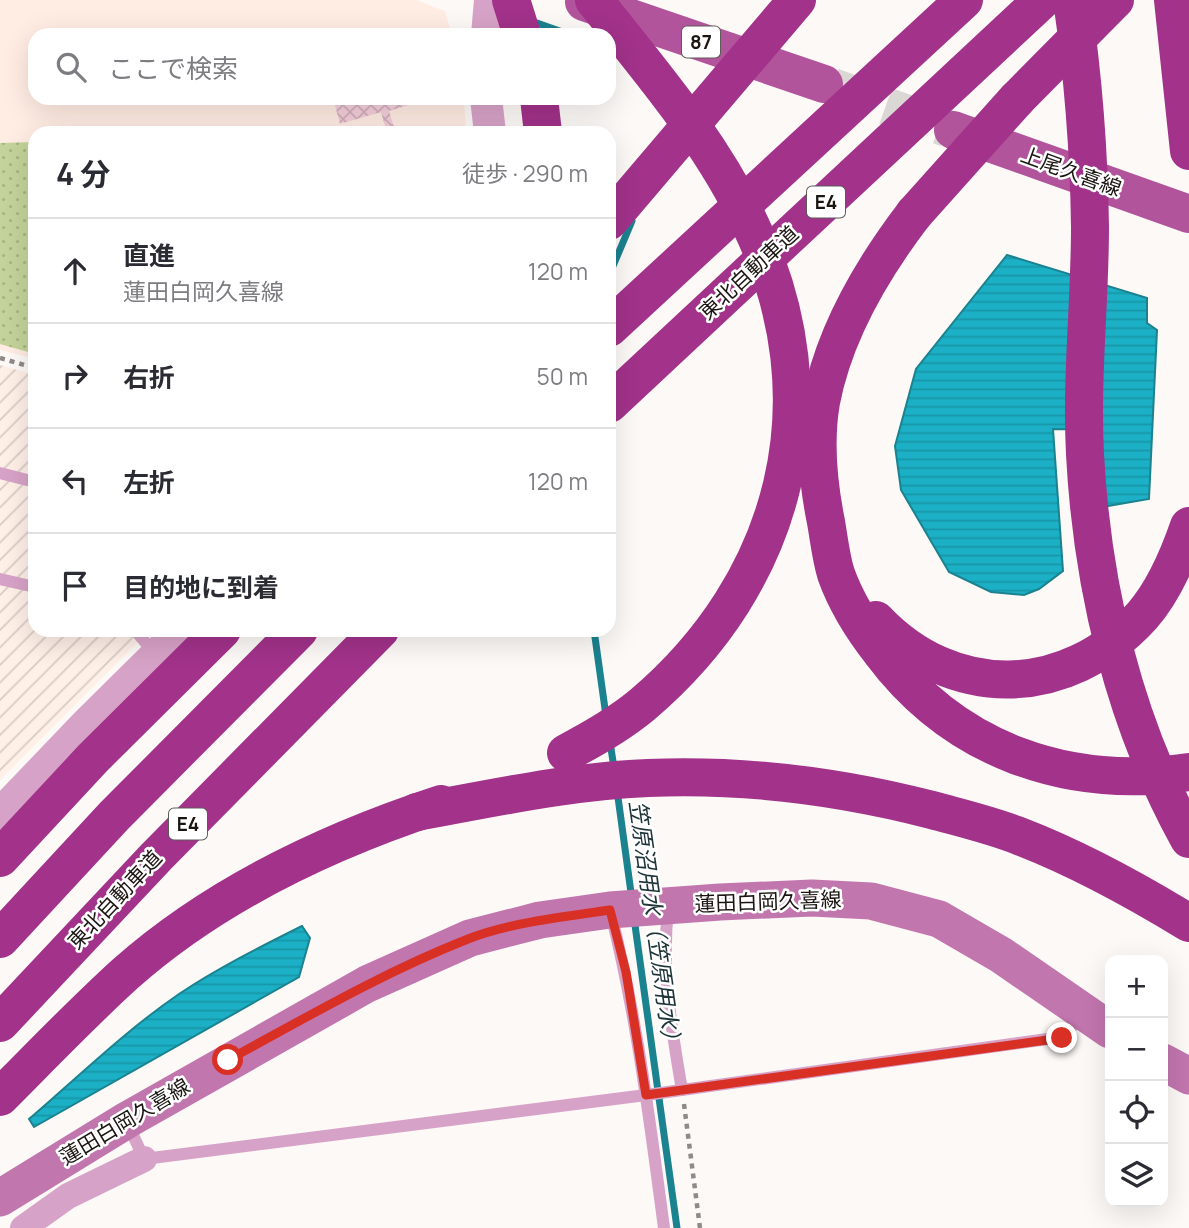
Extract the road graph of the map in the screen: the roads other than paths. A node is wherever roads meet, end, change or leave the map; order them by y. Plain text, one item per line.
1 (490, 0) edge
2 (511, 0) edge
3 (579, 0) edge
4 (594, 0) edge
5 (797, 0) edge
6 (964, 0) edge
7 (1042, 0) edge
8 (1072, 0) edge
9 (1115, 0) edge
10 (1173, 0) edge
11 (488, 28) edge
12 (520, 28) edge
13 (824, 84) tunnel mouth
14 (487, 105) edge
15 (540, 105) edge
16 (489, 126) edge
17 (542, 126) edge
18 (953, 130) tunnel mouth
19 (1189, 151) edge
20 (616, 213) edge
21 (1189, 214) edge
22 (616, 322) edge
23 (616, 397) edge
24 (0, 472) edge
25 (28, 480) edge
26 (1185, 539) edge
27 (831, 546) junction
28 (0, 579) edge
29 (28, 585) edge
30 (141, 637) edge
31 (174, 637) edge
32 (215, 637) edge
33 (292, 637) edge
34 (373, 637) edge
35 (155, 655) junction
36 (570, 769) junction
37 (1189, 772) edge
38 (0, 814) edge
39 (1189, 839) edge
40 (0, 858) edge
41 (668, 906) junction
42 (610, 910) junction
43 (1189, 923) edge
44 (0, 939) edge
45 (1097, 1021) edge
46 (0, 1023) edge
47 (1168, 1065) edge
48 (1189, 1076) edge
49 (682, 1090) junction
50 (646, 1095) junction
51 (0, 1097) edge
52 (127, 1120) junction
53 (144, 1159) junction
54 (0, 1198) edge
55 (23, 1228) edge
56 (664, 1228) edge

1 - 11 street
2 - 12 highway
3 - 13 main road, 87
4 - 36 highway, bridge
5 - 20 highway, bridge
6 - 22 highway, E4
7 - 23 highway, 東北自動車道 / E4
8 - 39 highway, bridge
9 - 27 highway, bridge
10 - 19 highway
14 - 16 street
15 - 17 highway
18 - 21 main road, 上尾久喜線
24 - 25 lane
26 - 27 highway
27 - 37 highway
28 - 29 lane
30 - 35 lane
31 - 35 street
32 - 40 highway
33 - 44 highway
34 - 46 highway, 東北自動車道 / E4
35 - 38 street
36 - 43 highway
36 - 51 highway
41 - 42 main road, 蓮田白岡久喜線
41 - 45 main road, 蓮田白岡久喜線
41 - 49 lane
42 - 50 lane
42 - 52 main road, 蓮田白岡久喜線
45 - 49 lane
47 - 48 main road
49 - 50 lane
50 - 53 lane
50 - 56 lane
52 - 53 lane
52 - 54 main road, 蓮田白岡久喜線
53 - 55 street

